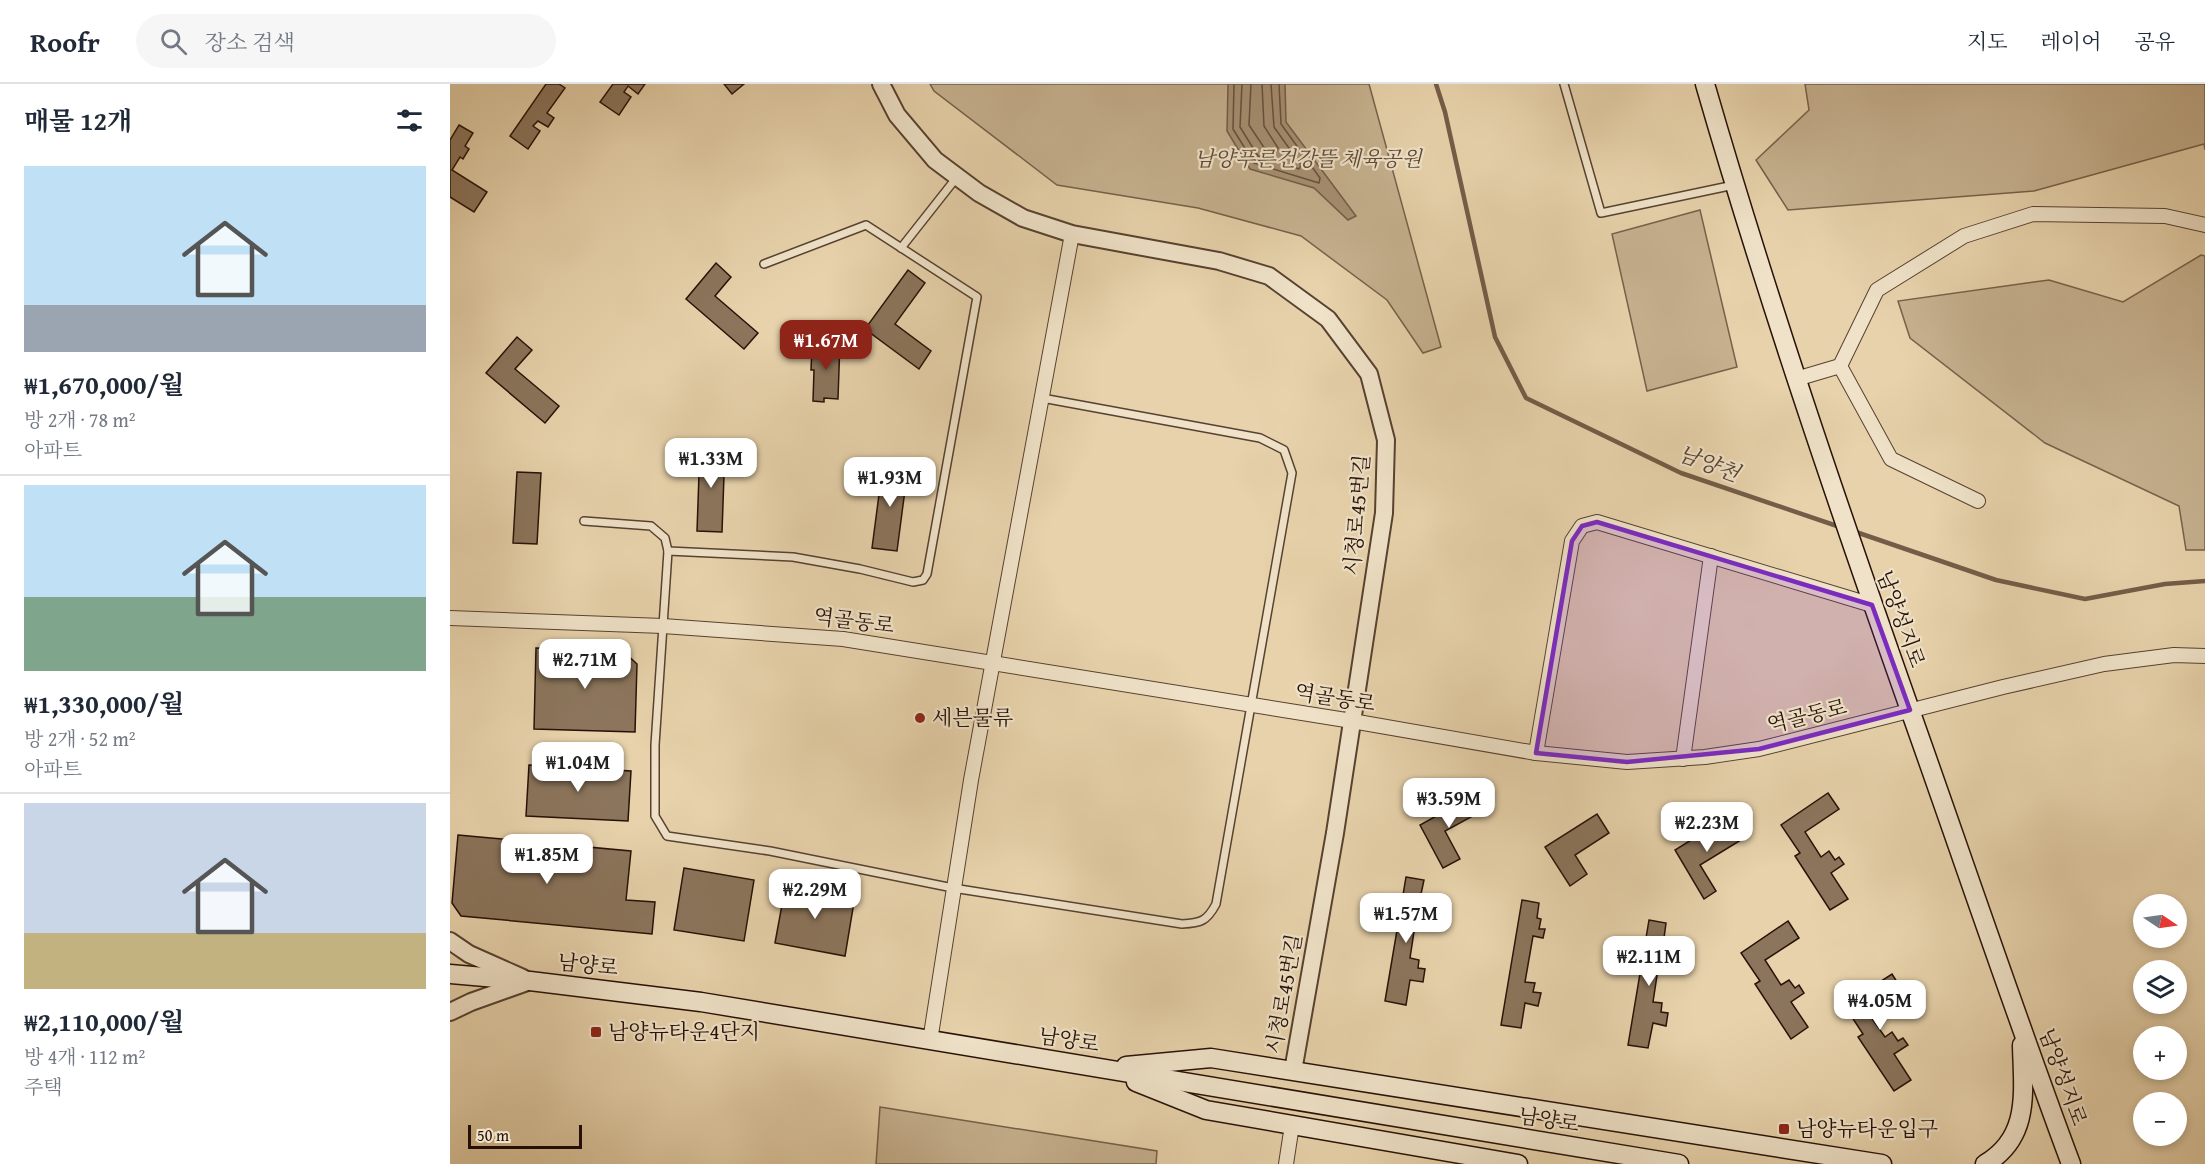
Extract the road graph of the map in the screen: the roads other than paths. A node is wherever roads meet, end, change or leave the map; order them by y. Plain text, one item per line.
1 (881, 84) edge
2 (1564, 84) edge
3 (1705, 84) edge
4 (957, 177) junction
5 (1735, 185) junction
6 (2205, 225) edge
7 (1072, 234) junction
8 (901, 248) junction
9 (764, 264) dead end
10 (1840, 366) junction
11 (1796, 379) junction
12 (1042, 398) junction
13 (1978, 501) dead end
14 (584, 521) dead end
15 (668, 551) junction
16 (1711, 556) junction
17 (1872, 604) junction
18 (450, 618) edge
19 (663, 627) junction
20 (2205, 656) edge
21 (993, 664) junction
22 (1251, 706) junction
23 (1910, 710) junction
24 (1352, 722) junction
25 (1536, 753) junction
26 (1683, 759) junction
27 (953, 888) junction
28 (450, 941) edge
29 (450, 975) edge
30 (530, 981) junction
31 (450, 1012) edge
32 (2021, 1031) junction
33 (930, 1041) junction
34 (1103, 1069) junction
35 (1293, 1071) junction
36 (1293, 1125) junction
37 (1286, 1164) edge
38 (1518, 1164) edge
39 (1679, 1164) edge
40 (1882, 1164) edge
41 (1985, 1164) edge
42 (2071, 1164) edge

1 - 4 street, 시청로45번길
2 - 5 lane
3 - 5 main road, 남양성지로
4 - 7 street, 시청로45번길
4 - 8 lane
5 - 11 main road, 남양성지로
6 - 10 street
7 - 12 street
7 - 24 street, 시청로45번길
8 - 9 lane
8 - 15 lane
10 - 11 street
10 - 13 street
11 - 17 main road, 남양성지로
12 - 21 street
12 - 22 lane
14 - 15 lane
15 - 19 lane
16 - 17 street
16 - 25 street
16 - 26 street
17 - 23 main road, 남양성지로
18 - 19 street, 역골동로
19 - 21 street, 역골동로
19 - 27 lane
20 - 23 street, 역골동로
21 - 22 street, 역골동로
21 - 27 street
22 - 24 street, 역골동로
22 - 27 lane
23 - 26 street, 역골동로
23 - 32 main road, 남양성지로
24 - 25 street, 역골동로
24 - 35 street, 시청로45번길
25 - 26 street, 역골동로
27 - 33 street
28 - 30 street
29 - 30 main road, 남양로
30 - 31 street
30 - 33 main road, 남양로
32 - 41 main road
32 - 42 main road, 남양성지로
33 - 34 main road, 남양로
34 - 35 main road
34 - 36 main road
34 - 39 main road, 남양로
35 - 40 main road
36 - 37 street
36 - 38 main road

